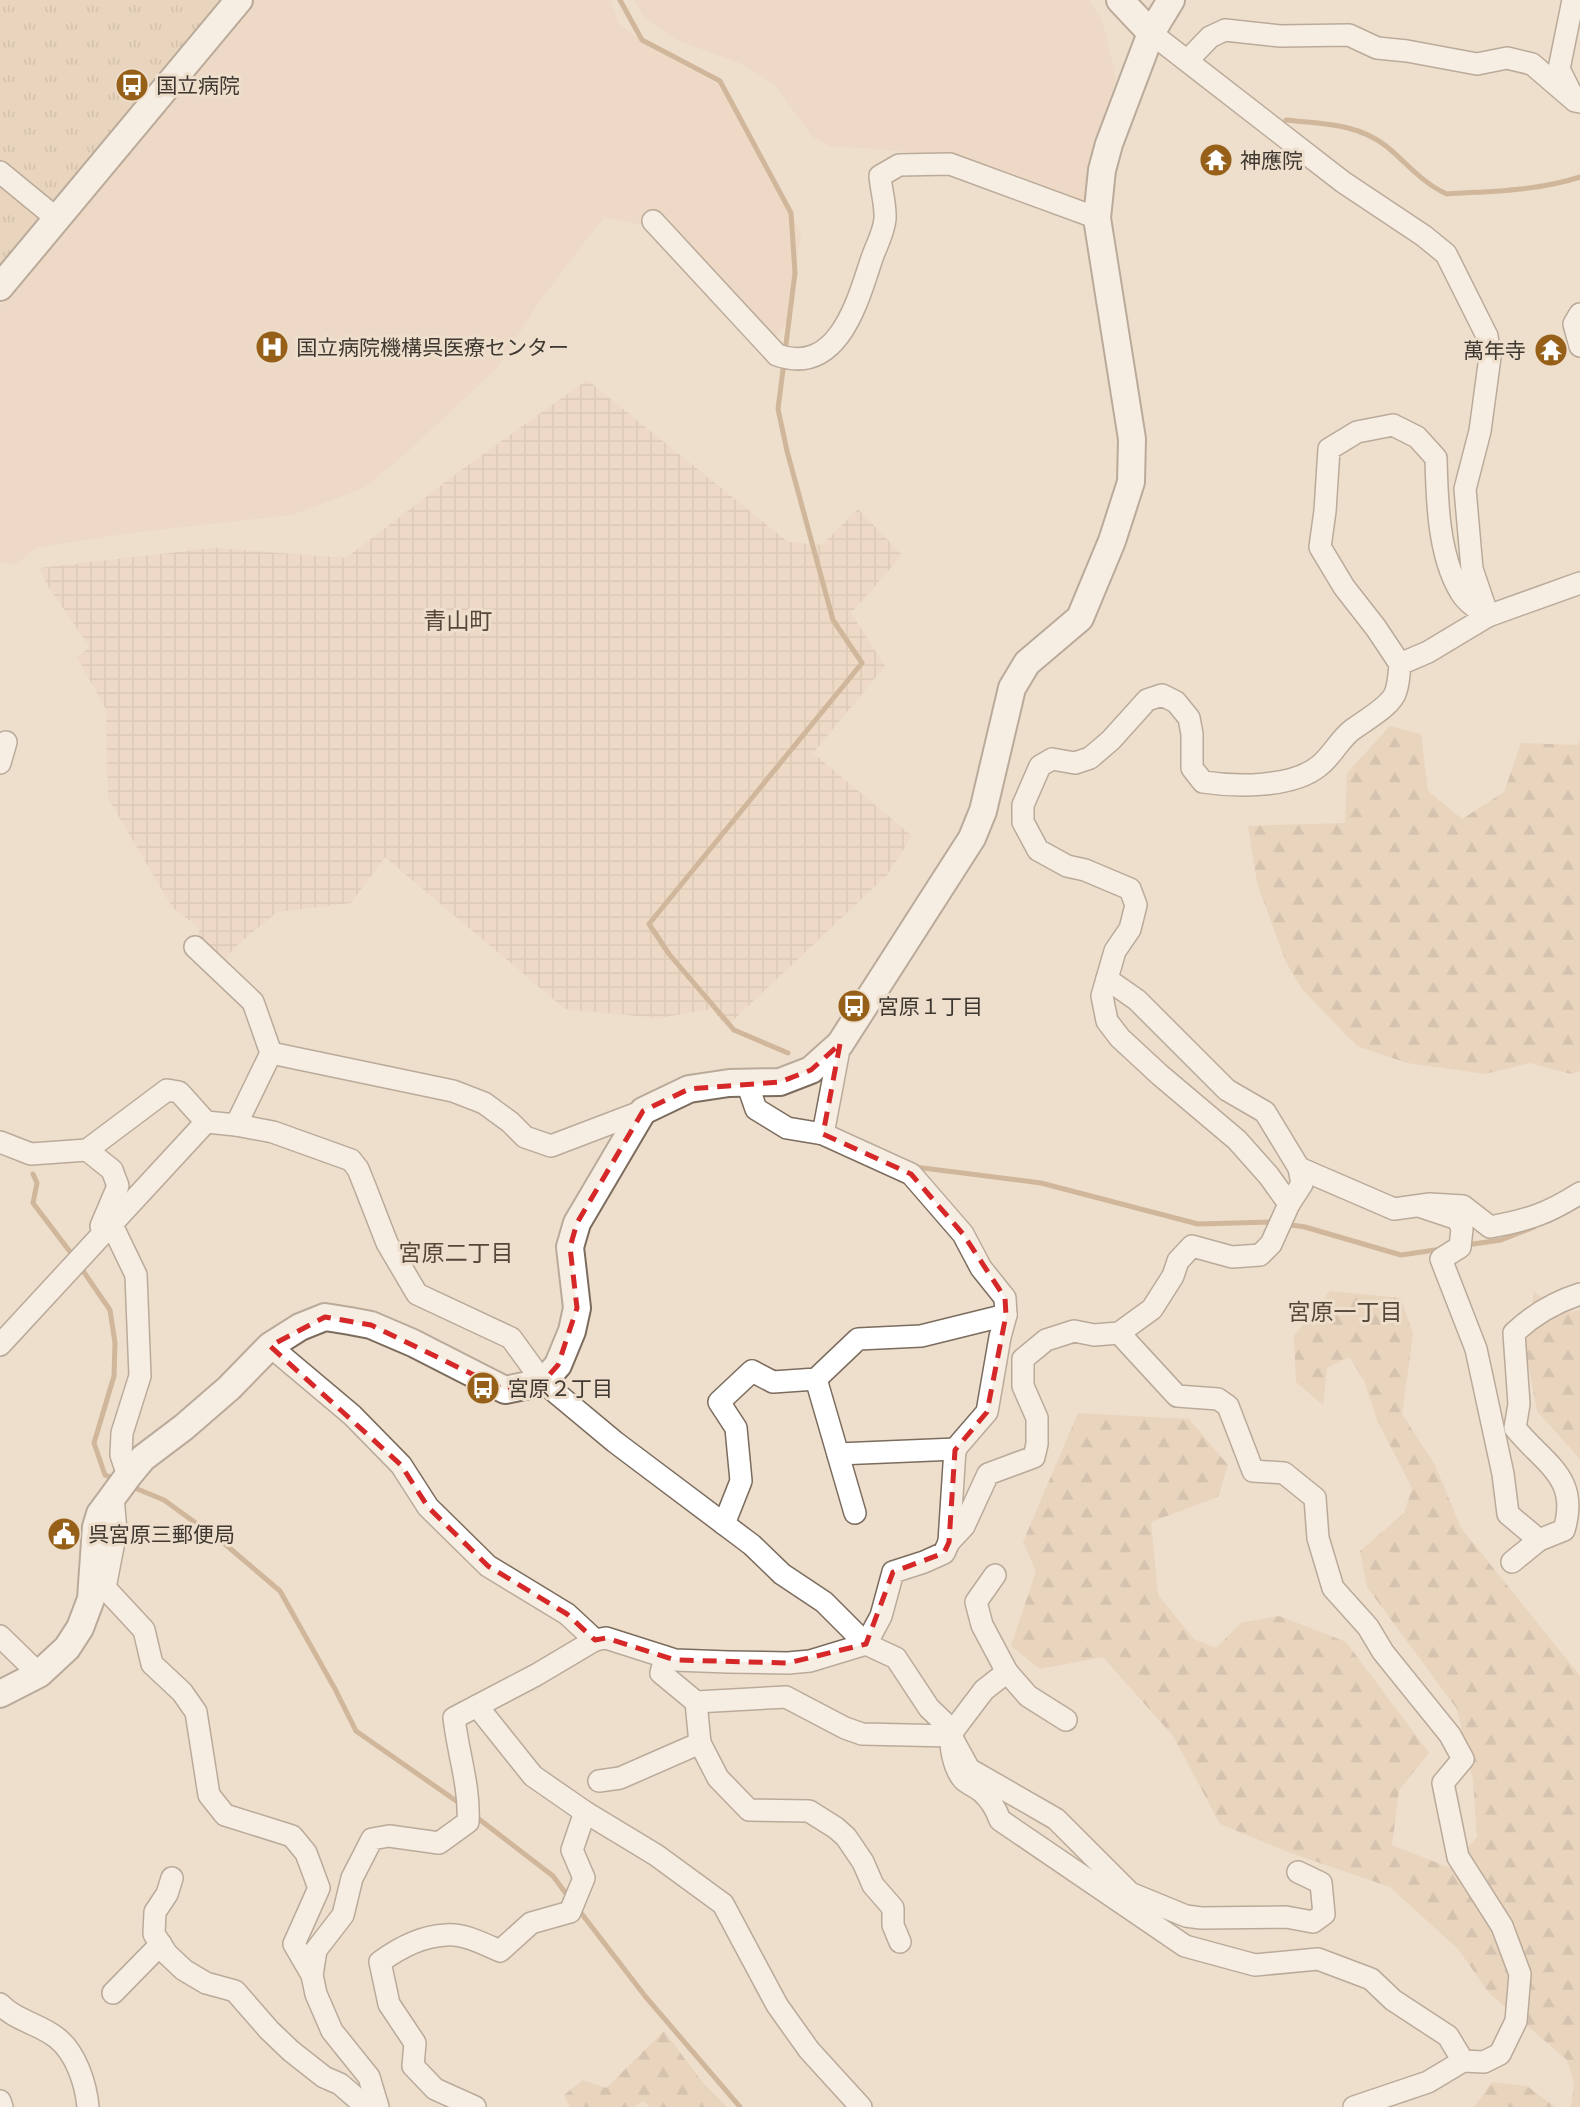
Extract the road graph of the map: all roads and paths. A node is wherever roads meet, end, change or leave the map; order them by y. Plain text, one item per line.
1 (239, 0) edge
2 (1120, 0) edge
3 (1171, 0) edge
4 (1573, 0) edge
5 (1151, 33) junction
6 (1188, 60) junction
7 (1578, 101) edge
8 (0, 172) edge
9 (56, 218) junction
10 (1097, 218) junction
11 (653, 220) dead end
12 (0, 287) edge
13 (1580, 314) edge
14 (1580, 346) edge
15 (1580, 583) edge
16 (1488, 616) junction
17 (1400, 664) junction
18 (6, 742) dead end
19 (0, 763) edge
20 (195, 947) dead end
21 (1107, 979) junction
22 (840, 1044) junction
23 (271, 1053) junction
24 (747, 1083) junction
25 (643, 1111) junction
26 (206, 1122) junction
27 (236, 1125) junction
28 (823, 1134) junction
29 (0, 1142) edge
30 (87, 1150) junction
31 (1299, 1168) junction
32 (1580, 1193) edge
33 (1289, 1204) junction
34 (1422, 1207) junction
35 (111, 1223) junction
36 (94, 1241) junction
37 (1580, 1294) edge
38 (1006, 1314) junction
39 (1119, 1334) junction
40 (0, 1345) edge
41 (270, 1346) junction
42 (816, 1379) junction
43 (543, 1381) junction
44 (956, 1449) junction
45 (838, 1454) junction
46 (120, 1487) junction
47 (855, 1513) dead end
48 (723, 1524) junction
49 (1539, 1540) junction
50 (949, 1542) junction
51 (1512, 1562) dead end
52 (995, 1575) dead end
53 (0, 1636) edge
54 (596, 1640) junction
55 (866, 1644) junction
56 (665, 1657) junction
57 (1007, 1672) junction
58 (39, 1674) junction
59 (0, 1695) edge
60 (696, 1702) junction
61 (477, 1706) junction
62 (1066, 1720) dead end
63 (952, 1733) junction
64 (700, 1743) junction
65 (599, 1781) dead end
66 (585, 1812) junction
67 (1298, 1872) dead end
68 (172, 1878) dead end
69 (900, 1942) dead end
70 (160, 1944) junction
71 (312, 1975) junction
72 (113, 1993) dead end
73 (3, 2014) edge
74 (1463, 2061) junction
75 (0, 2101) edge
76 (377, 2106) edge
77 (2, 2107) edge
78 (88, 2107) edge
79 (475, 2107) edge
80 (860, 2107) edge
81 (1354, 2107) edge

1 - 9 street
2 - 5 street
3 - 5 street
4 - 7 street
5 - 6 street
5 - 10 street
6 - 7 street
6 - 16 street
8 - 9 street
9 - 12 street
10 - 11 street
10 - 22 street
13 - 14 street
15 - 16 street
16 - 17 street
16 - 17 street
17 - 21 street
18 - 19 street
20 - 23 street
21 - 31 street
21 - 33 street
22 - 24 street
22 - 28 street
23 - 25 street
23 - 27 street
24 - 25 street
24 - 28 street
25 - 43 street
26 - 27 street
26 - 30 street
26 - 35 street
27 - 43 street
28 - 38 street
29 - 30 street
30 - 36 street
31 - 33 street
31 - 34 street
32 - 34 street
33 - 39 street
34 - 49 street
35 - 36 street
35 - 46 street
36 - 40 street
37 - 49 street
38 - 42 street
38 - 44 street
39 - 50 street
39 - 74 street
41 - 43 street
41 - 46 street
41 - 54 street
42 - 45 street
42 - 48 street
43 - 48 street
44 - 45 street
44 - 50 street
45 - 47 street
46 - 58 street
46 - 71 street
48 - 55 street
49 - 51 street
50 - 55 street
52 - 57 street
53 - 58 street
54 - 56 street
54 - 61 street
55 - 56 street
55 - 63 street
56 - 60 street
57 - 62 street
57 - 63 street
58 - 59 street
60 - 63 street
60 - 64 street
61 - 66 street
61 - 71 street
63 - 67 street
63 - 74 street
64 - 65 street
64 - 69 street
66 - 79 street
66 - 80 street
68 - 70 street
70 - 72 street
70 - 76 street
71 - 76 street
73 - 78 street
74 - 81 street
75 - 77 street

